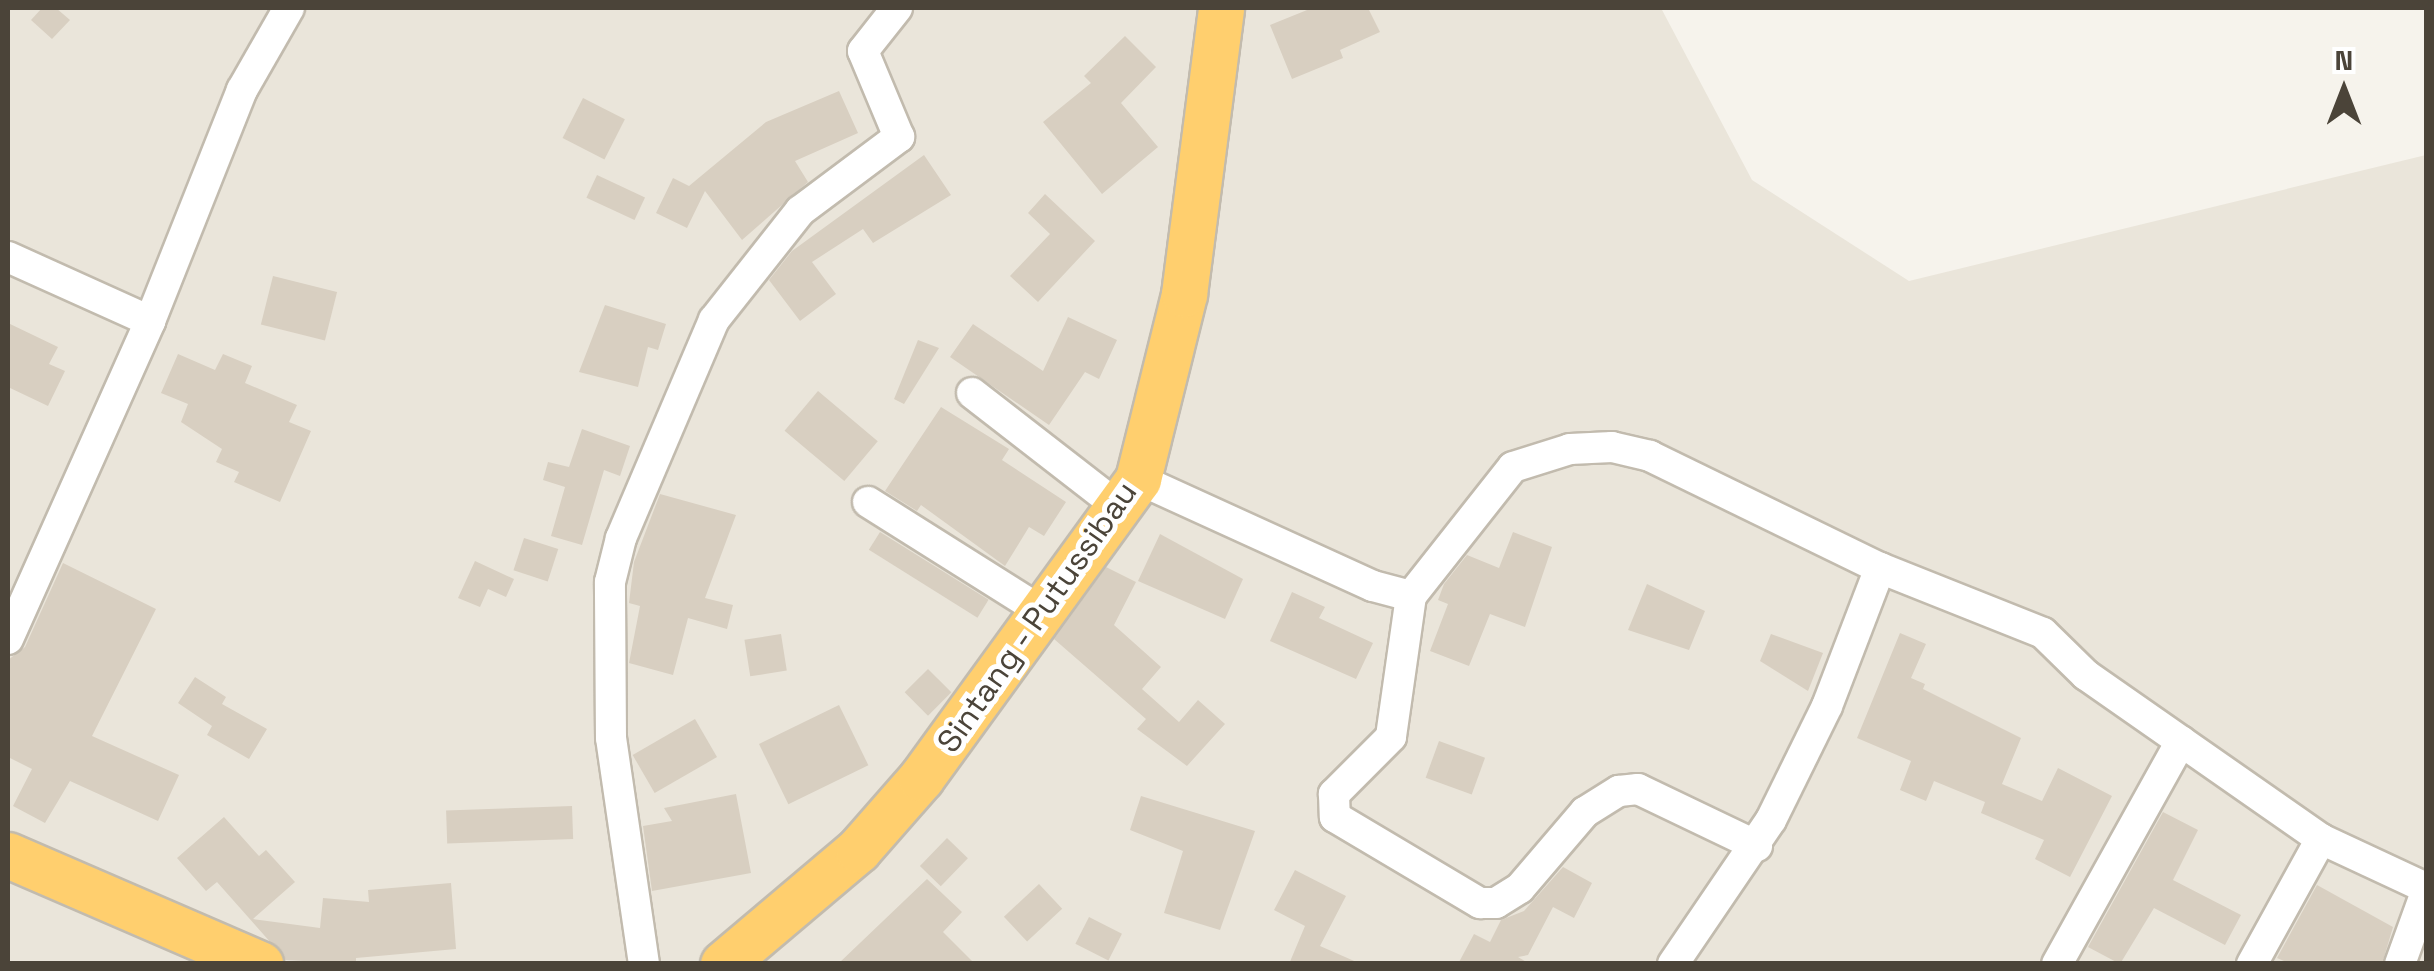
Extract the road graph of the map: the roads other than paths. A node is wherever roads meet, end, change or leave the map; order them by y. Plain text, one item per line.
1 (289, 8) edge
2 (898, 8) edge
3 (1221, 8) edge
4 (8, 257) edge
5 (150, 321) junction
6 (972, 394) dead end
7 (1129, 493) junction
8 (868, 502) dead end
9 (1880, 568) junction
10 (1411, 596) junction
11 (1046, 614) junction
12 (8, 639) edge
13 (2181, 742) junction
14 (2320, 839) junction
15 (1757, 846) junction
16 (8, 855) edge
17 (2426, 890) edge
18 (260, 964) edge
19 (644, 964) edge
20 (723, 964) edge
21 (1673, 964) edge
22 (2058, 964) edge
23 (2252, 964) edge
24 (2400, 964) edge

1 - 5 street
2 - 19 street
3 - 7 highway, Sintang - Putussibau
4 - 5 street
5 - 12 street
6 - 7 street
7 - 10 street
7 - 11 highway, Sintang - Putussibau
8 - 11 street
9 - 10 street
9 - 13 street
9 - 15 street
10 - 15 street
11 - 20 highway, Sintang - Putussibau
13 - 14 street
13 - 22 street
14 - 17 street
14 - 23 street
15 - 21 street
16 - 18 highway
17 - 24 street

